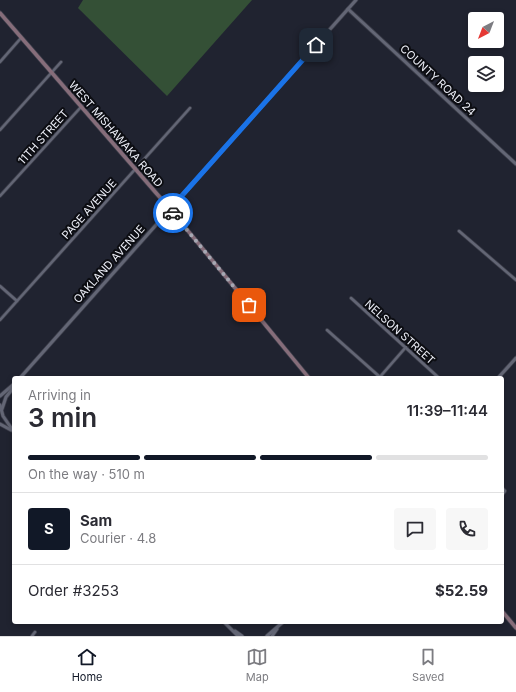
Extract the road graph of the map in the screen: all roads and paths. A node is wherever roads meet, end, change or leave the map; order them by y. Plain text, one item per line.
1 (356, 0) edge
2 (348, 9) junction
3 (0, 13) edge
4 (21, 38) junction
5 (0, 62) edge
6 (61, 62) dead end
7 (52, 73) junction
8 (81, 107) junction
9 (190, 108) dead end
10 (0, 130) edge
11 (516, 164) edge
12 (135, 169) junction
13 (0, 196) edge
14 (170, 209) junction
15 (460, 231) dead end
16 (516, 280) edge
17 (0, 286) edge
18 (351, 298) dead end
19 (17, 301) junction
20 (0, 320) edge
21 (327, 330) dead end
22 (406, 347) junction
23 (516, 358) edge
24 (22, 376) edge
25 (307, 376) edge
26 (377, 376) edge
27 (381, 376) edge
28 (437, 376) edge
29 (500, 376) edge
30 (12, 386) edge
31 (12, 390) edge
32 (0, 396) edge
33 (0, 405) edge
34 (2, 410) junction
35 (0, 416) edge
36 (0, 424) edge
37 (12, 429) edge
38 (12, 431) edge
39 (504, 613) edge
40 (226, 624) edge
41 (229, 626) junction
42 (279, 626) joint
43 (516, 628) edge
44 (35, 632) dead end
45 (32, 636) edge
46 (238, 636) edge
47 (242, 636) edge
48 (267, 636) edge
49 (272, 636) edge

1 - 2 street, OAKLAND AVENUE
2 - 11 street, COUNTY ROAD 24
2 - 14 street, OAKLAND AVENUE
3 - 4 main road, WEST MISHAWAKA ROAD
4 - 5 street
4 - 7 main road, WEST MISHAWAKA ROAD
6 - 7 street
7 - 8 main road, WEST MISHAWAKA ROAD
7 - 10 street
8 - 12 main road, WEST MISHAWAKA ROAD
8 - 13 street, 11TH STREET
9 - 12 street, PAGE AVENUE
12 - 14 main road, WEST MISHAWAKA ROAD
12 - 19 street, PAGE AVENUE
14 - 24 street, OAKLAND AVENUE
14 - 25 main road, WEST MISHAWAKA ROAD
15 - 16 street
17 - 19 street
18 - 22 street, NELSON STREET
19 - 20 street, PAGE AVENUE
21 - 26 street
22 - 27 street
22 - 28 street, NELSON STREET
23 - 29 street
30 - 32 street
31 - 34 street
33 - 34 street
34 - 35 street
34 - 37 street
36 - 38 street
39 - 43 main road
40 - 41 street
41 - 46 street
41 - 47 street
42 - 48 street
42 - 49 street
44 - 45 street

